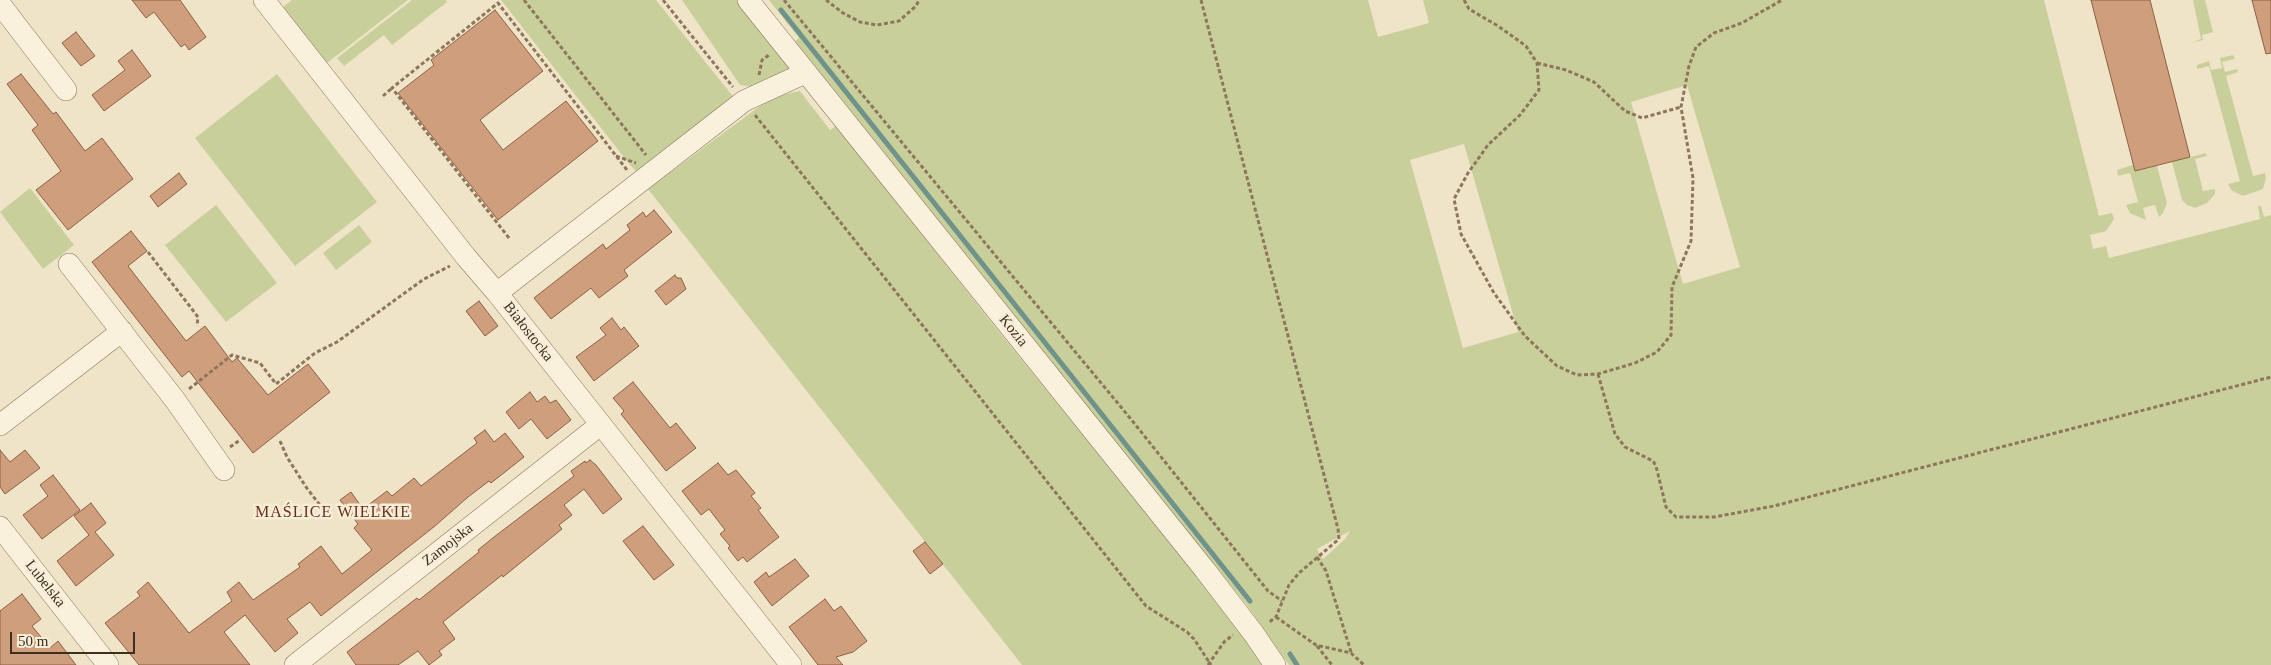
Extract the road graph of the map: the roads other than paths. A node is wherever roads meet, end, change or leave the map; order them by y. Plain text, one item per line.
1 (264, 0) edge
2 (748, 0) edge
3 (0, 4) edge
4 (805, 73) junction
5 (66, 90) dead end
6 (69, 264) dead end
7 (497, 292) junction
8 (122, 331) junction
9 (0, 425) edge
10 (600, 425) junction
11 (224, 470) dead end
12 (0, 526) edge
13 (108, 665) edge
14 (295, 665) edge
15 (791, 665) edge
16 (1275, 665) edge

1 - 7 street, Białostocka
2 - 4 street, Kozia
3 - 5 street
4 - 7 street
4 - 16 street, Kozia
6 - 8 street
7 - 10 street, Białostocka
8 - 9 street
8 - 11 street
10 - 14 street, Zamojska
10 - 15 street, Białostocka
12 - 13 street, Lubelska

